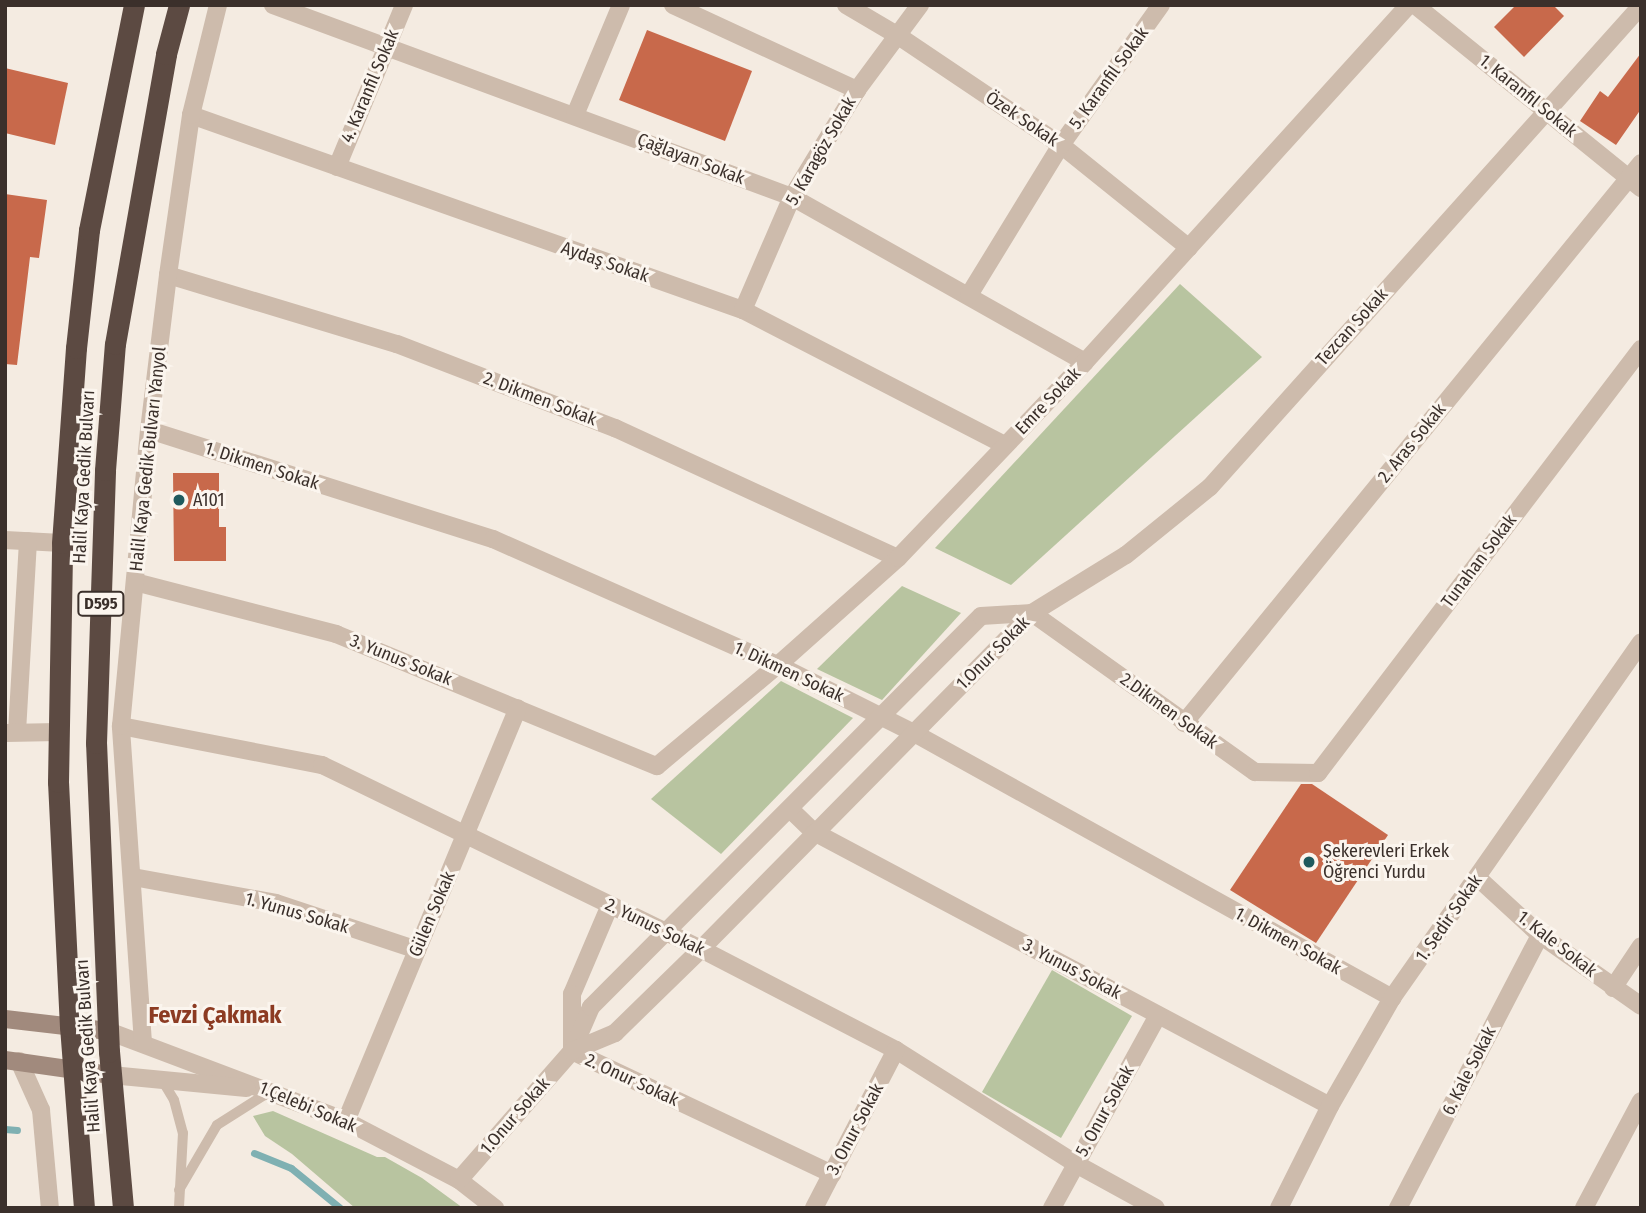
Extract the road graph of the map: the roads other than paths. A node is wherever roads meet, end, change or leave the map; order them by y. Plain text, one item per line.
1 (134, 5) edge
2 (179, 5) edge
3 (218, 5) edge
4 (273, 5) edge
5 (404, 5) edge
6 (621, 5) edge
7 (673, 5) edge
8 (846, 5) edge
9 (920, 5) edge
10 (1161, 5) edge
11 (1409, 5) edge
12 (1416, 5) edge
13 (1641, 6) edge
14 (897, 35) junction
15 (387, 46) junction
16 (857, 90) junction
17 (1545, 110) junction
18 (191, 114) junction
19 (575, 115) junction
20 (1061, 145) junction
21 (1641, 163) edge
22 (337, 167) junction
23 (1635, 183) edge
24 (792, 197) junction
25 (1189, 248) junction
26 (168, 275) junction
27 (969, 295) junction
28 (743, 310) junction
29 (1641, 349) edge
30 (1085, 362) junction
31 (149, 430) junction
32 (1005, 445) junction
33 (5, 540) edge
34 (29, 541) junction
35 (62, 543) junction
36 (898, 558) junction
37 (135, 582) junction
38 (1032, 613) junction
39 (1641, 642) edge
40 (778, 665) junction
41 (518, 708) junction
42 (882, 716) junction
43 (1184, 723) junction
44 (121, 726) junction
45 (11, 732) edge
46 (58, 732) junction
47 (914, 733) junction
48 (657, 766) joint
49 (1318, 773) joint
50 (792, 810) junction
51 (814, 832) junction
52 (466, 835) junction
53 (133, 877) junction
54 (1478, 877) junction
55 (610, 905) junction
56 (668, 933) junction
57 (1540, 935) junction
58 (1641, 946) edge
59 (702, 949) junction
60 (417, 950) junction
61 (1613, 988) junction
62 (1392, 998) junction
63 (1641, 1006) edge
64 (1158, 1015) junction
65 (5, 1019) edge
66 (70, 1027) junction
67 (108, 1031) junction
68 (143, 1043) junction
69 (896, 1050) junction
70 (572, 1051) junction
71 (12, 1060) edge
72 (74, 1069) junction
73 (111, 1075) junction
74 (162, 1080) junction
75 (271, 1091) junction
76 (1330, 1107) junction
77 (1639, 1109) edge
78 (346, 1121) junction
79 (1076, 1164) junction
80 (831, 1174) junction
81 (459, 1180) junction
82 (179, 1190) junction
83 (50, 1208) edge
84 (84, 1208) edge
85 (123, 1208) edge
86 (179, 1208) edge
87 (495, 1208) edge
88 (814, 1208) edge
89 (1052, 1208) edge
90 (1156, 1208) edge
91 (1279, 1208) edge
92 (1398, 1208) edge
93 (1584, 1208) edge

1 - 35 highway, Halil Kaya Gedik Bulvarı / D595
2 - 67 highway, Halil Kaya Gedik Bulvarı / D595
3 - 18 street, Halil Kaya Gedik Bulvarı Yanyol
4 - 15 street, Çağlayan Sokak
5 - 15 street, 4. Karanfil Sokak
6 - 19 street
7 - 16 street
8 - 14 street, Özek Sokak
9 - 14 street, 5. Karagöz Sokak
10 - 20 street, 5. Karanfil Sokak
11 - 25 street, Emre Sokak
12 - 17 street, 1. Karanfil Sokak
13 - 17 street, Tezcan Sokak
14 - 16 street, 5. Karagöz Sokak
14 - 20 street, Özek Sokak
15 - 19 street, Çağlayan Sokak
15 - 22 street, 4. Karanfil Sokak
16 - 24 street, 5. Karagöz Sokak
17 - 23 street, 1. Karanfil Sokak
17 - 38 street, Tezcan Sokak
18 - 22 street, Aydaş Sokak
18 - 26 street, Halil Kaya Gedik Bulvarı Yanyol
19 - 24 street, Çağlayan Sokak
20 - 25 street, Özek Sokak
20 - 27 street, 5. Karanfil Sokak
21 - 23 street, 2. Aras Sokak
22 - 28 street, Aydaş Sokak
23 - 43 street, 2. Aras Sokak
24 - 27 street, Çağlayan Sokak
24 - 28 street, 5. Karagöz Sokak
25 - 30 street, Emre Sokak
26 - 31 street, Halil Kaya Gedik Bulvarı Yanyol
26 - 36 street, 2. Dikmen Sokak
27 - 30 street, Çağlayan Sokak
28 - 32 street, Aydaş Sokak
29 - 49 street, Tunahan Sokak
30 - 32 street, Emre Sokak
31 - 37 street, Halil Kaya Gedik Bulvarı Yanyol
31 - 40 street, 1. Dikmen Sokak
32 - 36 street, Emre Sokak
33 - 34 street
34 - 35 street
34 - 45 street
35 - 46 highway, Halil Kaya Gedik Bulvarı / D595
36 - 40 street, Emre Sokak
37 - 41 street, 3. Yunus Sokak
37 - 44 street, Halil Kaya Gedik Bulvarı Yanyol
38 - 42 street, 1.Onur Sokak
38 - 43 street, 2.Dikmen Sokak
38 - 47 street, 1.Onur Sokak
39 - 54 street, 1. Sedir Sokak
40 - 42 street, 1. Dikmen Sokak
40 - 48 street, Emre Sokak
41 - 48 street, 3. Yunus Sokak
41 - 52 street, Gülen Sokak
42 - 47 street, 1. Dikmen Sokak
42 - 50 street, 1.Onur Sokak
43 - 49 street, 2.Dikmen Sokak
44 - 52 street, 2. Yunus Sokak
44 - 53 street, Halil Kaya Gedik Bulvarı Yanyol
45 - 46 street
46 - 66 highway, Halil Kaya Gedik Bulvarı / D595
47 - 51 street, 1.Onur Sokak
47 - 62 street, 1. Dikmen Sokak
50 - 51 street, 3. Yunus Sokak
50 - 56 street, 1.Onur Sokak
51 - 59 street, 1.Onur Sokak
51 - 64 street, 3. Yunus Sokak
52 - 55 street, 2. Yunus Sokak
52 - 60 street, Gülen Sokak
53 - 60 street, 1. Yunus Sokak
53 - 68 street, Halil Kaya Gedik Bulvarı Yanyol
54 - 57 street, 1. Kale Sokak
54 - 62 street, 1. Sedir Sokak
55 - 56 street, 2. Yunus Sokak
55 - 70 street, 2. Onur Sokak
56 - 59 street, 2. Yunus Sokak
56 - 70 street, 1.Onur Sokak
57 - 61 street, 1. Kale Sokak
57 - 92 street, 6. Kale Sokak
58 - 61 street
59 - 69 street, 2. Yunus Sokak
59 - 70 street, 1.Onur Sokak
60 - 78 street, Gülen Sokak
61 - 63 street, 1. Kale Sokak
62 - 76 street, 1. Sedir Sokak
64 - 76 street, 3. Yunus Sokak
64 - 79 street, 5. Onur Sokak
65 - 66 street
66 - 67 street
66 - 72 highway, Halil Kaya Gedik Bulvarı / D595
67 - 68 street, 1.Çelebi Sokak
67 - 73 highway, Halil Kaya Gedik Bulvarı / D595
68 - 75 street, 1.Çelebi Sokak
69 - 79 street, 2. Yunus Sokak
69 - 80 street, 3. Onur Sokak
70 - 80 street, 2. Onur Sokak
70 - 81 street, 1.Onur Sokak
71 - 72 street
71 - 83 street
72 - 73 street
72 - 84 highway, Halil Kaya Gedik Bulvarı / D595
73 - 74 street
73 - 85 highway, Halil Kaya Gedik Bulvarı / D595
74 - 75 street
74 - 82 lane
75 - 78 street, 1.Çelebi Sokak
75 - 82 lane
76 - 91 street, 1. Sedir Sokak
77 - 93 street
78 - 81 street, 1.Çelebi Sokak
79 - 89 street, 5. Onur Sokak
79 - 90 street, 2. Yunus Sokak
80 - 88 street, 3. Onur Sokak
81 - 87 street, 1.Çelebi Sokak
82 - 86 lane

